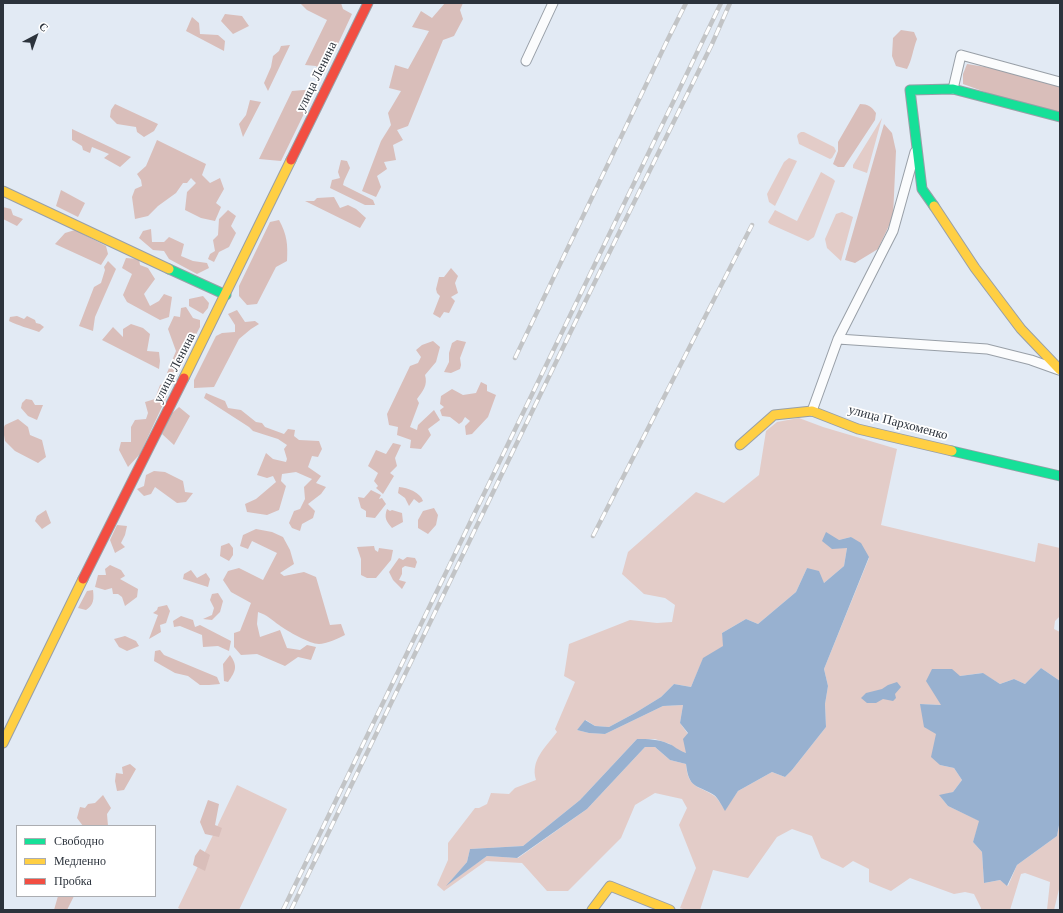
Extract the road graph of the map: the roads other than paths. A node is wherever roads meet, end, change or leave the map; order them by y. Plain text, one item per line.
1 (368, 3) edge
2 (553, 3) edge
3 (526, 61) dead end
4 (1060, 82) edge
5 (953, 89) junction
6 (1060, 117) edge
7 (917, 147) junction
8 (3, 191) edge
9 (226, 295) junction
10 (838, 339) junction
11 (1060, 371) edge
12 (812, 411) junction
13 (740, 445) dead end
14 (1060, 476) edge
15 (3, 743) edge
16 (592, 910) edge
17 (670, 910) edge

1 - 9 street, улица Ленина
2 - 3 street
4 - 5 street
5 - 6 street
5 - 7 street
7 - 10 street
7 - 11 street
8 - 9 street
9 - 15 street, улица Ленина
10 - 11 street
10 - 12 street
12 - 13 street, улица Пархоменко
12 - 14 street, улица Пархоменко
16 - 17 street

